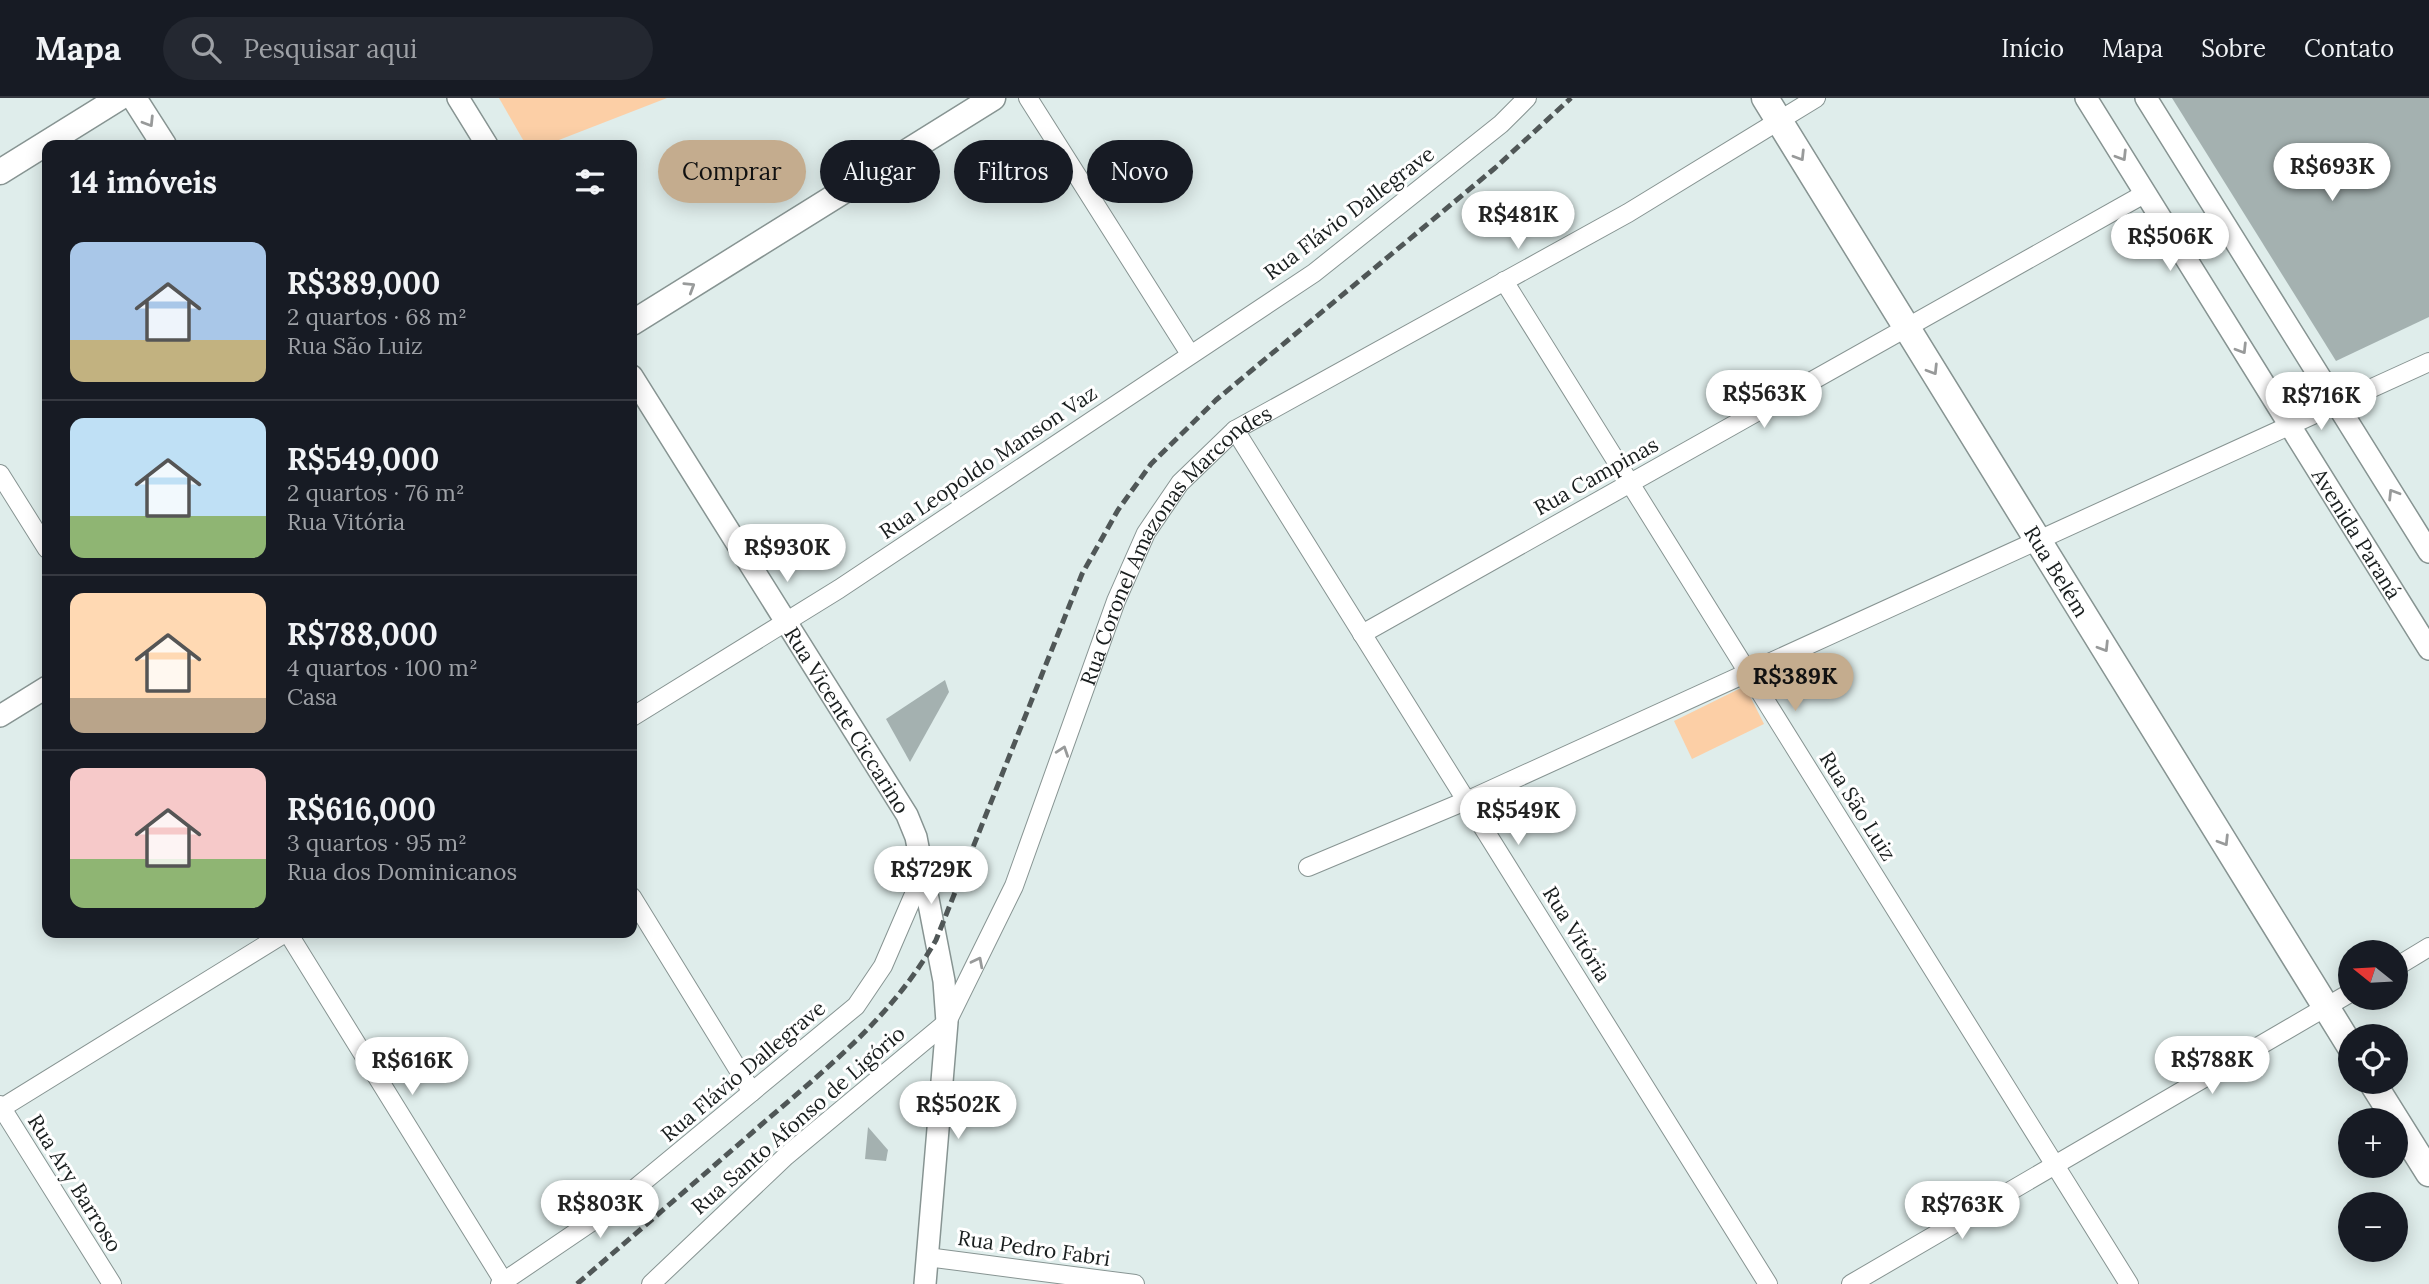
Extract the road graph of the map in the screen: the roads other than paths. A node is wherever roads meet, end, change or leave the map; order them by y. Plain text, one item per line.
1 (119, 98) edge
2 (134, 98) edge
3 (458, 98) edge
4 (993, 98) edge
5 (1028, 98) edge
6 (1527, 98) edge
7 (1765, 98) edge
8 (1816, 98) edge
9 (2086, 98) edge
10 (2146, 98) edge
11 (1779, 121) junction
12 (52, 140) edge
13 (160, 140) edge
14 (484, 140) edge
15 (42, 147) edge
16 (0, 173) edge
17 (2146, 193) junction
18 (1504, 281) junction
19 (637, 320) edge
20 (1906, 328) junction
21 (1190, 354) junction
22 (2429, 362) edge
23 (637, 384) edge
24 (2337, 404) junction
25 (2290, 425) junction
26 (1235, 430) junction
27 (0, 474) edge
28 (1630, 483) junction
29 (2038, 540) junction
30 (42, 541) edge
31 (2429, 552) edge
32 (786, 622) junction
33 (1362, 634) junction
34 (2429, 649) edge
35 (1748, 672) junction
36 (42, 690) edge
37 (637, 714) edge
38 (0, 716) edge
39 (1467, 801) junction
40 (1308, 867) dead end
41 (924, 871) junction
42 (637, 905) edge
43 (278, 938) edge
44 (289, 938) edge
45 (2429, 947) edge
46 (2408, 960) edge
47 (2338, 1000) edge
48 (2326, 1007) junction
49 (947, 1023) junction
50 (2338, 1026) edge
51 (752, 1092) junction
52 (2380, 1094) edge
53 (1, 1108) edge
54 (2055, 1165) junction
55 (2429, 1173) edge
56 (927, 1256) junction
57 (502, 1283) edge
58 (112, 1284) edge
59 (651, 1284) edge
60 (925, 1284) edge
61 (1135, 1284) edge
62 (1768, 1284) edge
63 (1851, 1284) edge
64 (2129, 1284) edge

1 - 12 main road
2 -> 13 main road
3 - 14 street
19 -> 4 main road
5 - 21 street
6 - 21 street, Rua Flávio Dallegrave
7 - 11 main road, Rua Belém
8 - 11 street, Rua Coronel Amazonas Marcondes
9 -> 17 street, Avenida Paraná
10 - 24 street
11 - 18 street, Rua Coronel Amazonas Marcondes
11 -> 20 main road, Rua Belém
15 - 16 main road
17 - 20 street, Rua Campinas
17 -> 25 street, Avenida Paraná
18 - 26 street, Rua Coronel Amazonas Marcondes
18 - 28 street, Rua São Luiz
20 - 28 street, Rua Campinas
20 -> 29 main road, Rua Belém
21 - 32 street, Rua Leopoldo Manson Vaz
22 - 24 street
23 - 32 street, Rua Vicente Ciccarino
24 - 25 street
31 -> 24 street
25 - 29 street
25 - 34 street, Avenida Paraná
26 - 33 street, Rua Vitória
49 -> 26 street, Rua Coronel Amazonas Marcondes
27 - 30 street
28 - 33 street, Rua Campinas
28 - 35 street, Rua São Luiz
29 - 35 street
29 -> 48 main road, Rua Belém
32 - 37 street, Rua Leopoldo Manson Vaz
32 - 41 street, Rua Vicente Ciccarino
33 - 39 street, Rua Vitória
35 - 39 street
35 - 54 street, Rua São Luiz
36 - 38 street
39 - 40 street
39 - 62 street, Rua Vitória
41 - 49 street, Rua Vicente Ciccarino
41 - 51 street, Rua Flávio Dallegrave
42 - 51 street
43 - 53 street
44 - 57 street
45 - 46 street
47 - 48 street
48 - 50 main road, Rua Belém
48 - 54 street
49 - 56 street, Rua Coronel Amazonas Marcondes
49 - 59 street, Rua Santo Afonso de Ligório
51 - 57 street, Rua Flávio Dallegrave
52 - 55 main road
53 - 58 street, Rua Ary Barroso
54 - 63 street
54 - 64 street, Rua São Luiz
56 - 60 street, Rua Coronel Amazonas Marcondes
56 - 61 street, Rua Pedro Fabri

